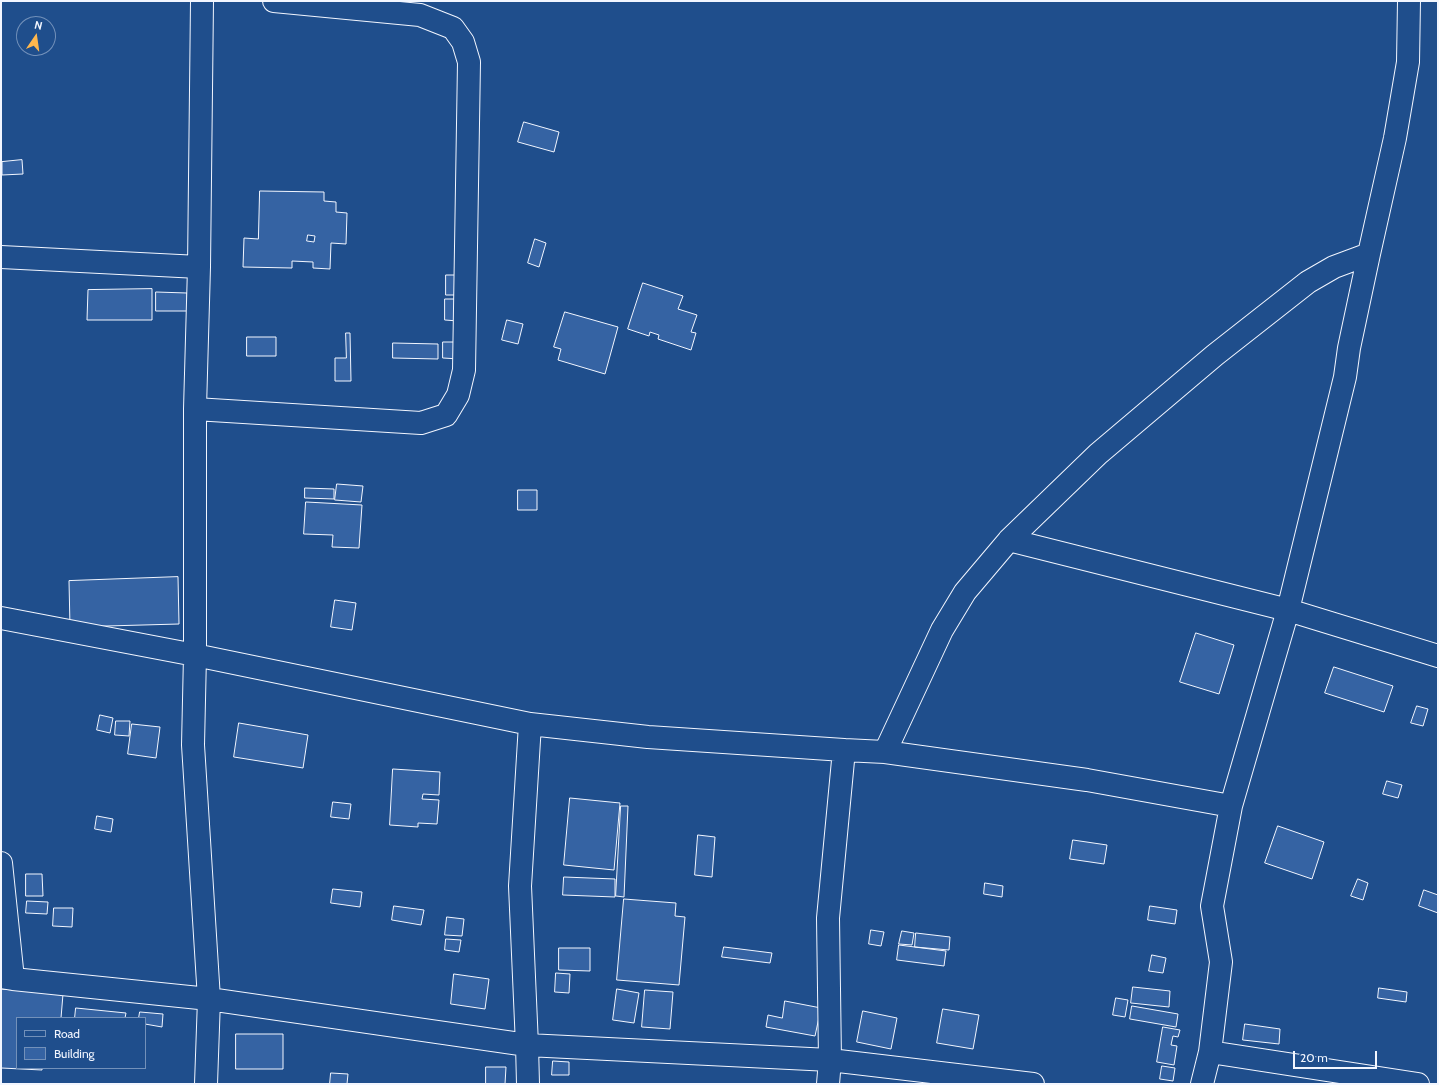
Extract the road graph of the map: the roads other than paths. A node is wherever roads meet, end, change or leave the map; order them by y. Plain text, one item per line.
1 (202, 1) edge
2 (274, 1) edge
3 (1409, 1) edge
4 (1368, 254) junction
5 (1, 257) edge
6 (199, 267) junction
7 (195, 409) junction
8 (1009, 540) junction
9 (1288, 610) junction
10 (1, 618) edge
11 (195, 655) junction
12 (1438, 656) edge
13 (530, 724) junction
14 (844, 750) junction
15 (885, 752) junction
16 (1231, 806) junction
17 (1, 863) edge
18 (7, 978) edge
19 (209, 999) junction
20 (528, 1045) junction
21 (1210, 1052) junction
22 (830, 1060) junction
23 (206, 1084) edge
24 (528, 1084) edge
25 (828, 1084) edge
26 (1033, 1084) edge
27 (1202, 1084) edge
28 (1418, 1084) edge

1 - 6 street
2 - 7 street
3 - 4 street
4 - 8 street
4 - 9 street
5 - 6 street
6 - 7 street
7 - 11 street
8 - 9 street
8 - 15 street
9 - 12 street
9 - 16 street
10 - 11 street
11 - 13 street
11 - 19 street
13 - 14 street
13 - 20 street
14 - 15 street
14 - 22 street
15 - 16 street
16 - 21 street
17 - 18 street
18 - 19 street
19 - 20 street
19 - 23 street
20 - 22 street
20 - 24 street
21 - 27 street
21 - 28 street
22 - 25 street
22 - 26 street

